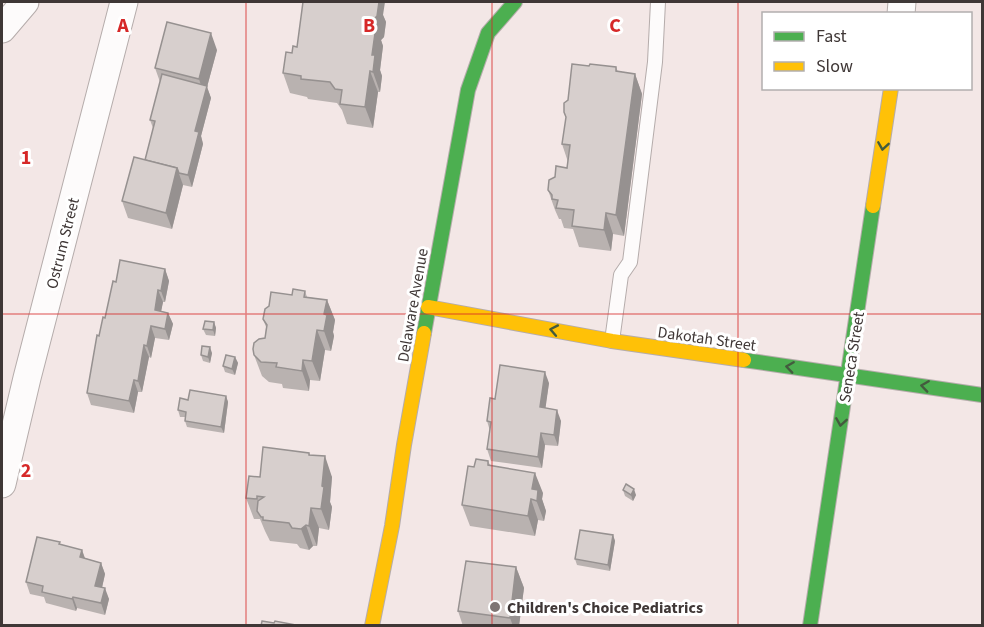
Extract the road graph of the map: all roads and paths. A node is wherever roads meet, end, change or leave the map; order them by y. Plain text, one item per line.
1 (25, 2) edge
2 (124, 2) edge
3 (514, 2) edge
4 (658, 2) edge
5 (2, 29) edge
6 (891, 90) edge
7 (428, 307) junction
8 (612, 341) junction
9 (848, 375) junction
10 (982, 395) edge
11 (2, 484) edge
12 (372, 626) edge
13 (810, 626) edge

1 - 5 street
2 - 11 street, Ostrum Street
3 - 7 street, Delaware Avenue
4 - 8 lane
6 -> 9 street, Seneca Street
8 -> 7 street, Dakotah Street
7 - 12 street, Delaware Avenue
9 -> 8 street, Dakotah Street
10 -> 9 street, Dakotah Street
9 -> 13 street, Seneca Street

